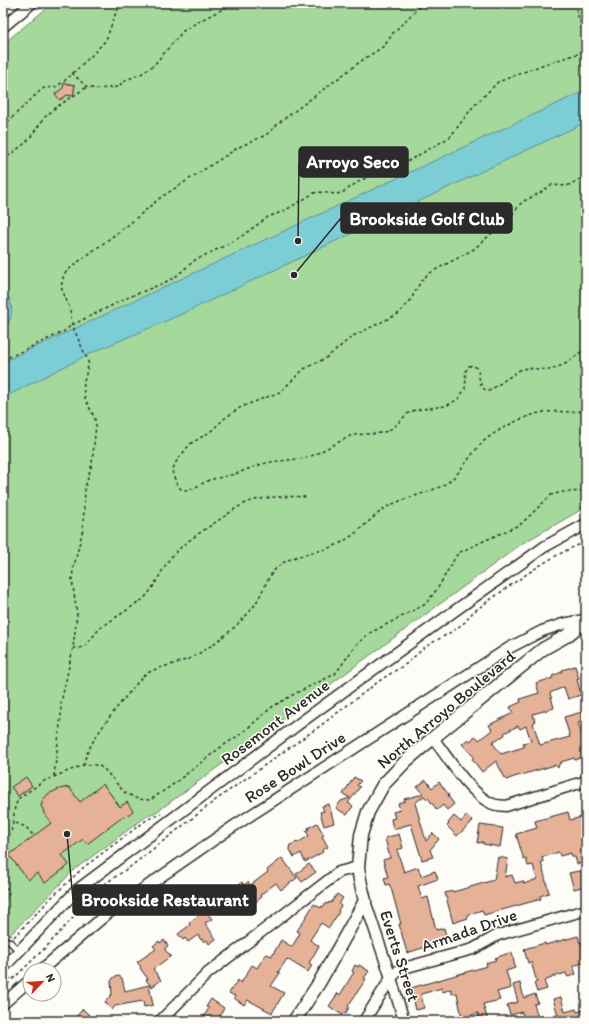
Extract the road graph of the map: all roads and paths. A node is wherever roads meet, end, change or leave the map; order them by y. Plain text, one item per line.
1 (32, 3) edge
2 (123, 3) edge
3 (232, 3) edge
4 (423, 3) edge
5 (576, 3) edge
6 (3, 27) edge
7 (586, 38) edge
8 (586, 46) edge
9 (72, 73) junction
10 (87, 87) junction
11 (3, 126) edge
12 (3, 160) edge
13 (586, 176) edge
14 (72, 325) junction
15 (586, 348) edge
16 (3, 360) edge
17 (586, 410) edge
18 (586, 491) edge
19 (306, 497) dead end
20 (586, 524) edge
21 (586, 542) edge
22 (585, 620) edge
23 (73, 648) junction
24 (433, 738) junction
25 (84, 765) junction
26 (54, 776) junction
27 (586, 781) edge
28 (13, 822) junction
29 (33, 835) dead end
30 (3, 847) edge
31 (358, 867) junction
32 (3, 882) edge
33 (365, 901) junction
34 (3, 902) edge
35 (586, 910) edge
36 (3, 939) edge
37 (19, 951) junction
38 (50, 962) edge
39 (6, 972) edge
40 (3, 978) edge
41 (391, 978) junction
42 (22, 987) edge
43 (7, 990) dead end
44 (3, 1004) edge
45 (160, 1021) edge
46 (294, 1021) edge
47 (364, 1021) edge
48 (404, 1021) edge

1 - 6 street
2 - 9 path
3 - 10 path
4 - 14 path
5 - 7 path
8 - 14 path
9 - 10 path
9 - 11 path
10 - 12 path
13 - 15 path
14 - 16 path
14 - 23 path
17 - 25 path
18 - 25 path
19 - 23 path
20 - 37 street, Rosemont Avenue
21 - 39 path
22 - 24 street, North Arroyo Boulevard
22 - 38 street, Rose Bowl Drive
23 - 26 path
24 - 27 street
24 - 31 street, North Arroyo Boulevard
25 - 26 path
26 - 28 path
28 - 29 path
28 - 30 path
31 - 33 street, North Arroyo Boulevard
31 - 45 street
32 - 34 path
33 - 41 street, Everts Street
33 - 46 street
35 - 41 street, Armada Drive
36 - 37 lane
37 - 39 street, Rosemont Avenue
40 - 43 path
41 - 47 street, Armada Drive
41 - 48 street, Everts Street
42 - 44 street

